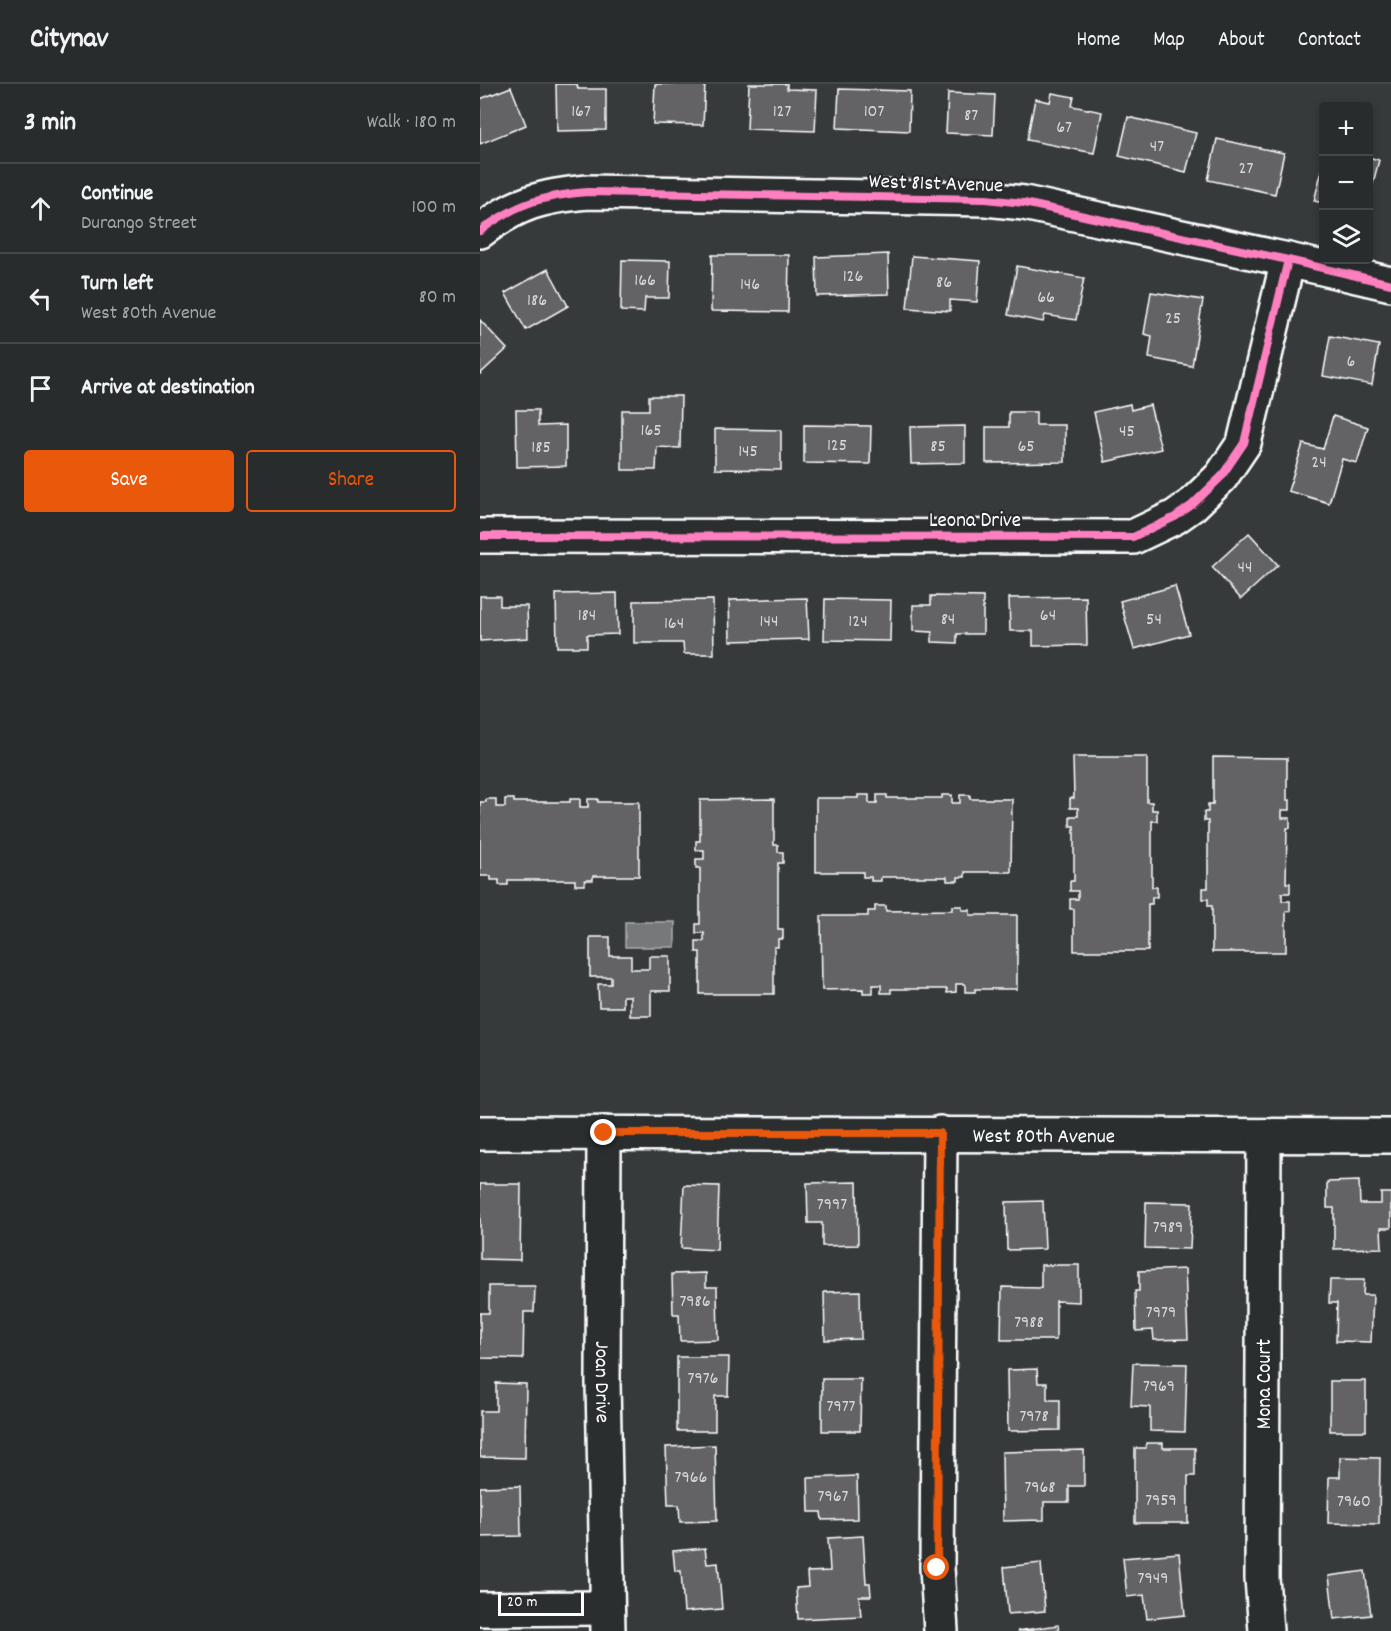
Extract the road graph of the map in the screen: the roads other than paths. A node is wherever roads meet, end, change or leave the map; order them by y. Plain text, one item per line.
1 (480, 231) edge
2 (1288, 260) junction
3 (1391, 285) edge
4 (480, 536) edge
5 (480, 1133) edge
6 (604, 1133) junction
7 (940, 1133) junction
8 (1264, 1136) junction
9 (1391, 1136) edge
10 (480, 1609) edge
11 (607, 1619) edge
12 (941, 1631) edge
13 (1266, 1631) edge

1 - 2 street, West 81st Avenue
2 - 3 street, West 81st Avenue
2 - 4 street, Leona Drive
5 - 6 street, West 80th Avenue
6 - 7 street, West 80th Avenue
6 - 11 street, Joan Drive
7 - 8 street, West 80th Avenue
7 - 12 street
8 - 9 street, West 80th Avenue
8 - 13 street, Mona Court
10 - 11 street

